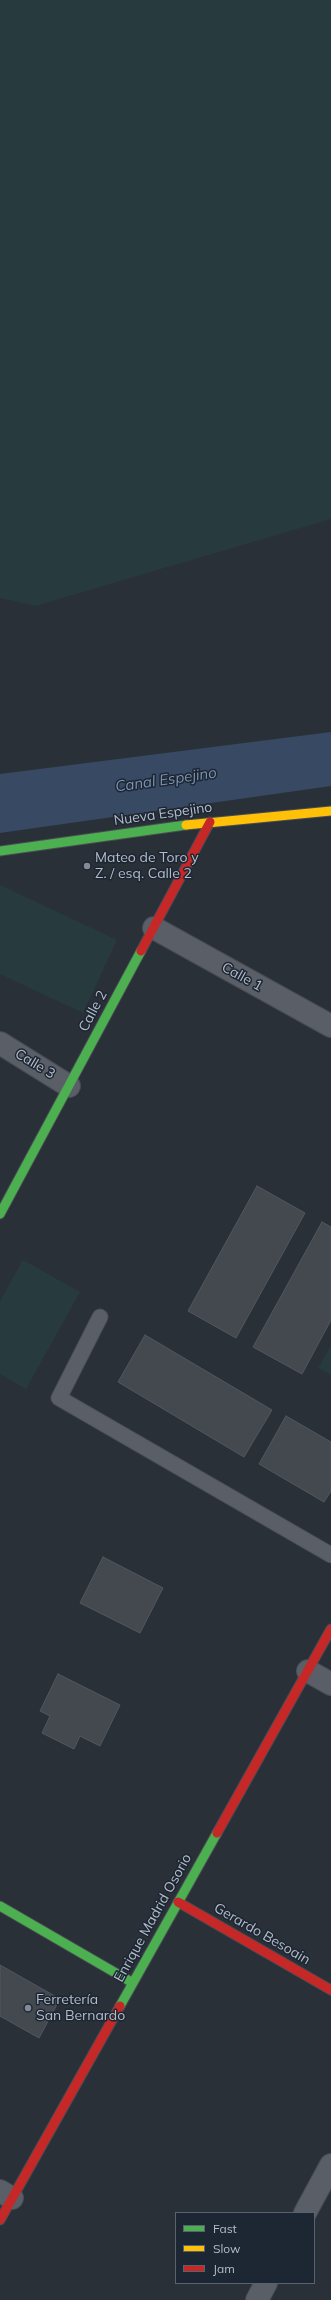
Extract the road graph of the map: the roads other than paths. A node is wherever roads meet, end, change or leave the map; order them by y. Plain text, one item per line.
1 (331, 811) edge
2 (210, 822) junction
3 (0, 851) edge
4 (154, 928) junction
5 (331, 1026) edge
6 (0, 1043) edge
7 (69, 1086) junction
8 (0, 1214) edge
9 (100, 1317) dead end
10 (331, 1555) edge
11 (331, 1629) edge
12 (308, 1671) junction
13 (331, 1684) edge
14 (178, 1902) junction
15 (0, 1906) edge
16 (133, 1983) junction
17 (331, 1990) edge
18 (331, 2165) edge
19 (6, 2194) edge
20 (306, 2212) edge
21 (0, 2220) edge
22 (265, 2284) edge
23 (257, 2300) edge

1 - 2 street, Nueva Espejino
2 - 3 street, Nueva Espejino
2 - 4 street, Calle 2
4 - 5 street, Calle 1
4 - 7 street, Calle 2
6 - 7 street, Calle 3
7 - 8 street, Calle 2
9 - 10 lane
11 - 12 street, Enrique Madrid Osorio
12 - 13 street
12 - 14 street, Enrique Madrid Osorio
14 - 16 street, Enrique Madrid Osorio
14 - 17 street, Gerardo Besoain
15 - 16 street
16 - 19 street, Enrique Madrid Osorio
18 - 20 street
19 - 21 street, Enrique Madrid Osorio
22 - 23 street

